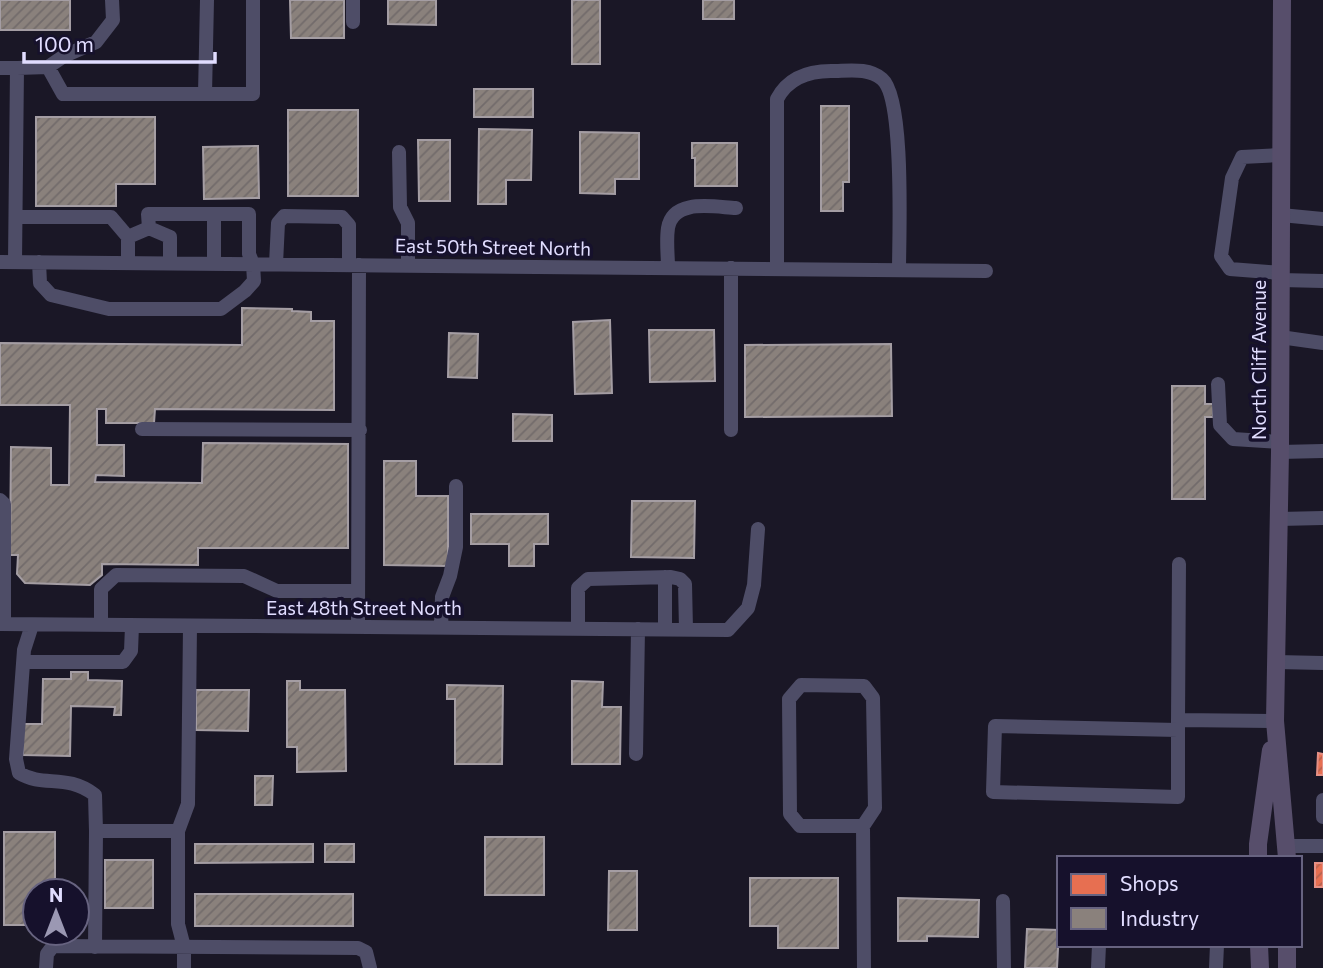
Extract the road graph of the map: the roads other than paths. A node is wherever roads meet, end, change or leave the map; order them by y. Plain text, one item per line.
1 (112, 0) edge
2 (206, 0) edge
3 (253, 0) edge
4 (354, 0) edge
5 (1282, 0) edge
6 (353, 22) dead end
7 (48, 67) junction
8 (0, 68) edge
9 (17, 68) junction
10 (205, 94) junction
11 (399, 152) dead end
12 (1281, 155) junction
13 (736, 208) dead end
14 (214, 214) junction
15 (1281, 215) junction
16 (16, 217) junction
17 (1323, 219) edge
18 (149, 228) junction
19 (128, 237) junction
20 (0, 262) edge
21 (15, 262) junction
22 (39, 262) junction
23 (128, 263) junction
24 (170, 263) junction
25 (214, 264) junction
26 (253, 264) junction
27 (276, 264) junction
28 (354, 265) junction
29 (408, 265) junction
30 (668, 268) junction
31 (731, 268) junction
32 (776, 269) junction
33 (899, 270) junction
34 (986, 271) dead end
35 (1281, 277) junction
36 (1323, 281) edge
37 (1280, 337) junction
38 (1323, 343) edge
39 (1218, 384) dead end
40 (142, 429) dead end
41 (360, 430) junction
42 (731, 430) dead end
43 (1280, 447) junction
44 (1323, 451) edge
45 (456, 486) dead end
46 (0, 500) edge
47 (1323, 518) edge
48 (1279, 519) junction
49 (758, 529) dead end
50 (1179, 564) dead end
51 (2, 570) edge
52 (665, 577) junction
53 (358, 592) junction
54 (2, 624) edge
55 (32, 625) junction
56 (101, 625) junction
57 (132, 625) junction
58 (190, 626) junction
59 (358, 627) junction
60 (441, 628) junction
61 (578, 628) junction
62 (638, 629) junction
63 (665, 629) junction
64 (686, 629) junction
65 (23, 662) junction
66 (1276, 662) junction
67 (1323, 663) edge
68 (1275, 721) junction
69 (1178, 725) junction
70 (636, 754) dead end
71 (1323, 800) edge
72 (1323, 817) edge
73 (863, 826) junction
74 (96, 831) junction
75 (178, 831) junction
76 (1323, 846) edge
77 (1287, 852) edge
78 (1258, 856) edge
79 (1003, 901) dead end
80 (94, 947) junction
81 (184, 947) junction
82 (1099, 947) edge
83 (1217, 947) edge
84 (1259, 947) edge
85 (1287, 947) edge
86 (46, 968) edge
87 (184, 968) edge
88 (370, 968) edge
89 (864, 968) edge
90 (1004, 968) edge
91 (1098, 968) edge
92 (1216, 968) edge
93 (1260, 968) edge
94 (1287, 968) edge

1 - 7 street
2 - 10 street
3 - 10 street
4 - 6 street
5 - 12 main road, North Cliff Avenue
7 - 9 street
7 - 10 street
8 - 9 street
9 - 16 street
11 - 29 street
12 - 15 main road, North Cliff Avenue
12 - 35 street
13 - 30 street
14 - 18 street
14 - 25 street
14 - 26 street
15 - 17 street
15 - 35 main road, North Cliff Avenue
16 - 19 street
16 - 21 street
18 - 19 street
18 - 24 street
19 - 23 street
20 - 21 street, East 50th Street North
21 - 22 street, East 50th Street North
22 - 23 street, East 50th Street North
22 - 26 street
23 - 24 street, East 50th Street North
24 - 25 street, East 50th Street North
25 - 26 street, East 50th Street North
26 - 27 street, East 50th Street North
27 - 28 street, East 50th Street North
27 - 28 street
28 - 29 street, East 50th Street North
28 - 41 street
29 - 30 street, East 50th Street North
30 - 31 street, East 50th Street North
31 - 32 street, East 50th Street North
31 - 42 street
32 - 33 street, East 50th Street North
32 - 33 street
33 - 34 street, East 50th Street North
35 - 36 street
35 - 37 main road, North Cliff Avenue
37 - 38 street
37 - 43 main road, North Cliff Avenue
39 - 43 street
40 - 41 street
41 - 53 street
43 - 44 street
43 - 48 main road, North Cliff Avenue
45 - 60 street
46 - 51 street
47 - 48 street
48 - 66 main road, North Cliff Avenue
49 - 64 street, East 48th Street North
50 - 69 street
51 - 54 street
52 - 61 street
52 - 63 street
52 - 64 street
53 - 56 street
53 - 59 street
54 - 55 street, East 48th Street North
55 - 56 street, East 48th Street North
55 - 65 street
56 - 57 street, East 48th Street North
57 - 58 street, East 48th Street North
57 - 65 street
58 - 59 street, East 48th Street North
58 - 75 street
59 - 60 street, East 48th Street North
60 - 61 street, East 48th Street North
61 - 62 street, East 48th Street North
62 - 63 street, East 48th Street North
62 - 70 street
63 - 64 street, East 48th Street North
65 - 74 street
66 - 67 street
66 - 68 main road, North Cliff Avenue
68 - 69 street
68 - 77 main road, North Cliff Avenue
68 - 78 main road, North Cliff Avenue
69 - 69 street
71 - 72 street
73 - 73 street
73 - 89 street
74 - 75 street
74 - 80 street
75 - 81 street
76 - 77 street
79 - 90 street
80 - 81 street
80 - 86 street
81 - 87 street
81 - 88 street
82 - 91 street
83 - 92 street
84 - 93 main road
85 - 94 main road

